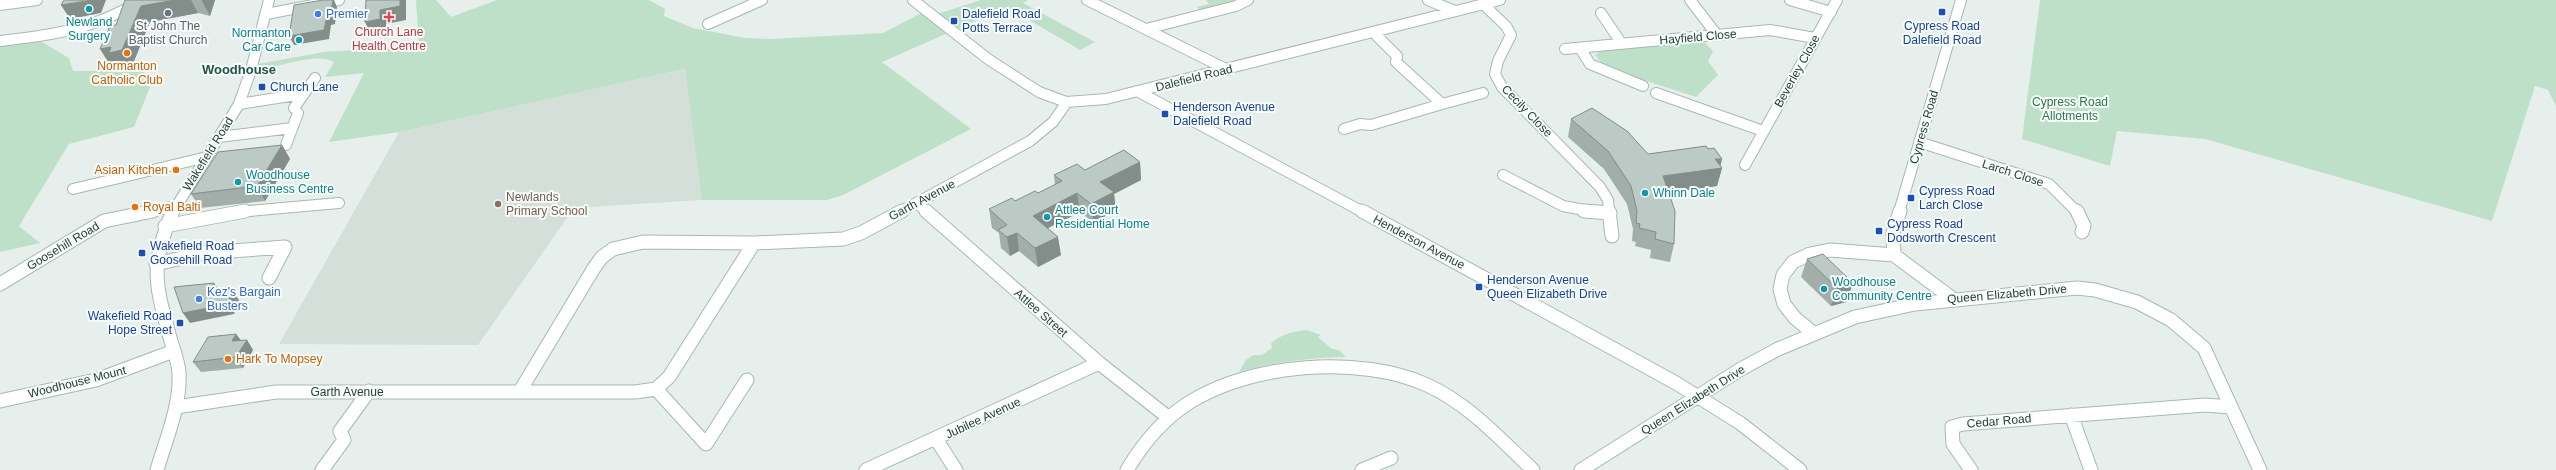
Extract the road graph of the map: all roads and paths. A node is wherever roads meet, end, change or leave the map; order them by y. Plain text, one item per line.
1 (37, 0) edge
2 (156, 0) edge
3 (269, 0) edge
4 (339, 0) edge
5 (762, 0) edge
6 (913, 0) edge
7 (1087, 0) edge
8 (1248, 0) edge
9 (1428, 0) edge
10 (1500, 0) edge
11 (1690, 0) edge
12 (1790, 0) edge
13 (1837, 0) edge
14 (1961, 0) edge
15 (137, 1) edge
16 (1483, 4) junction
17 (0, 5) edge
18 (1455, 11) junction
19 (1831, 12) junction
20 (266, 14) junction
21 (1594, 21) dead end
22 (708, 24) dead end
23 (1146, 29) junction
24 (1374, 33) junction
25 (1717, 35) junction
26 (1815, 38) junction
27 (0, 41) edge
28 (1622, 44) junction
29 (1580, 48) junction
30 (1565, 49) dead end
31 (1228, 70) junction
32 (315, 78) dead end
33 (1643, 86) dead end
34 (1137, 91) junction
35 (1656, 92) dead end
36 (1483, 93) dead end
37 (303, 94) junction
38 (1067, 102) junction
39 (239, 104) junction
40 (1442, 104) junction
41 (292, 128) junction
42 (1344, 130) dead end
43 (1763, 131) junction
44 (219, 137) junction
45 (1919, 142) junction
46 (286, 145) dead end
47 (207, 157) junction
48 (1745, 165) dead end
49 (1504, 175) dead end
50 (73, 189) dead end
51 (339, 203) dead end
52 (918, 203) junction
53 (176, 206) junction
54 (1610, 213) junction
55 (165, 226) junction
56 (2082, 232) dead end
57 (1612, 236) dead end
58 (754, 243) junction
59 (1894, 255) junction
60 (156, 264) junction
61 (269, 278) dead end
62 (0, 284) edge
63 (1953, 299) junction
64 (1813, 333) junction
65 (174, 351) junction
66 (1099, 363) junction
67 (747, 380) dead end
68 (656, 389) junction
69 (369, 391) junction
70 (520, 391) junction
71 (1700, 395) junction
72 (0, 401) edge
73 (176, 407) junction
74 (2231, 407) junction
75 (2071, 415) junction
76 (1169, 418) junction
77 (936, 439) junction
78 (1391, 458) dead end
79 (157, 470) edge
80 (322, 470) edge
81 (866, 470) edge
82 (956, 470) edge
83 (1127, 470) edge
84 (1362, 470) edge
85 (1533, 470) edge
86 (1582, 470) edge
87 (1800, 470) edge
88 (1970, 470) edge
89 (2091, 470) edge
90 (2260, 470) edge

1 - 17 street
2 - 15 street
3 - 20 street, Wakefield Road
4 - 20 street
5 - 22 street
6 - 38 street, Dalefield Road
7 - 23 street
8 - 23 street
9 - 18 street
10 - 16 street, Dalefield Road
11 - 25 street
12 - 19 street
13 - 19 street, Beverley Close
14 - 45 street, Cypress Road
15 - 27 street
16 - 18 street, Dalefield Road
16 - 54 street, Cecily Close
18 - 24 street, Dalefield Road
19 - 26 street, Beverley Close
20 - 39 street, Wakefield Road
21 - 28 street
23 - 31 street
24 - 31 street, Dalefield Road
24 - 40 street
25 - 26 street, Hayfield Close
25 - 28 street, Hayfield Close
26 - 43 street, Beverley Close
28 - 29 street, Hayfield Close
29 - 30 street, Hayfield Close
29 - 33 street
31 - 34 street, Dalefield Road
32 - 37 street
34 - 38 street, Dalefield Road
34 - 71 street, Henderson Avenue
35 - 43 street
36 - 40 street
37 - 39 street
37 - 41 street
38 - 52 street, Garth Avenue
39 - 44 street, Wakefield Road
40 - 42 street
41 - 44 street
41 - 46 street
43 - 48 street, Beverley Close
44 - 47 street, Wakefield Road
45 - 56 street, Larch Close
45 - 59 street, Cypress Road
47 - 50 street
47 - 53 street, Wakefield Road
49 - 54 street
51 - 55 street
52 - 58 street, Garth Avenue
52 - 66 street, Attlee Street
53 - 55 street, Wakefield Road
53 - 62 street, Goosehill Road
54 - 57 street, Cecily Close
55 - 60 street, Wakefield Road
58 - 68 street
58 - 70 street, Garth Avenue
59 - 63 street
59 - 64 street
60 - 61 street
60 - 65 street, Wakefield Road
63 - 64 street, Queen Elizabeth Drive
63 - 74 street, Queen Elizabeth Drive
64 - 71 street, Queen Elizabeth Drive
65 - 72 street, Woodhouse Mount
65 - 73 street, Wakefield Road
66 - 76 street, Attlee Street
66 - 77 street, Jubilee Avenue
67 - 68 street
68 - 70 street, Garth Avenue
69 - 70 street, Garth Avenue
69 - 73 street, Garth Avenue
69 - 80 street
71 - 86 street, Queen Elizabeth Drive
71 - 87 street, Henderson Avenue
73 - 79 street, Wakefield Road
74 - 75 street, Cedar Road
74 - 90 street, Queen Elizabeth Drive
75 - 88 street, Cedar Road
75 - 89 street
76 - 83 street
76 - 85 street
77 - 81 street, Jubilee Avenue
77 - 82 street
78 - 84 street

